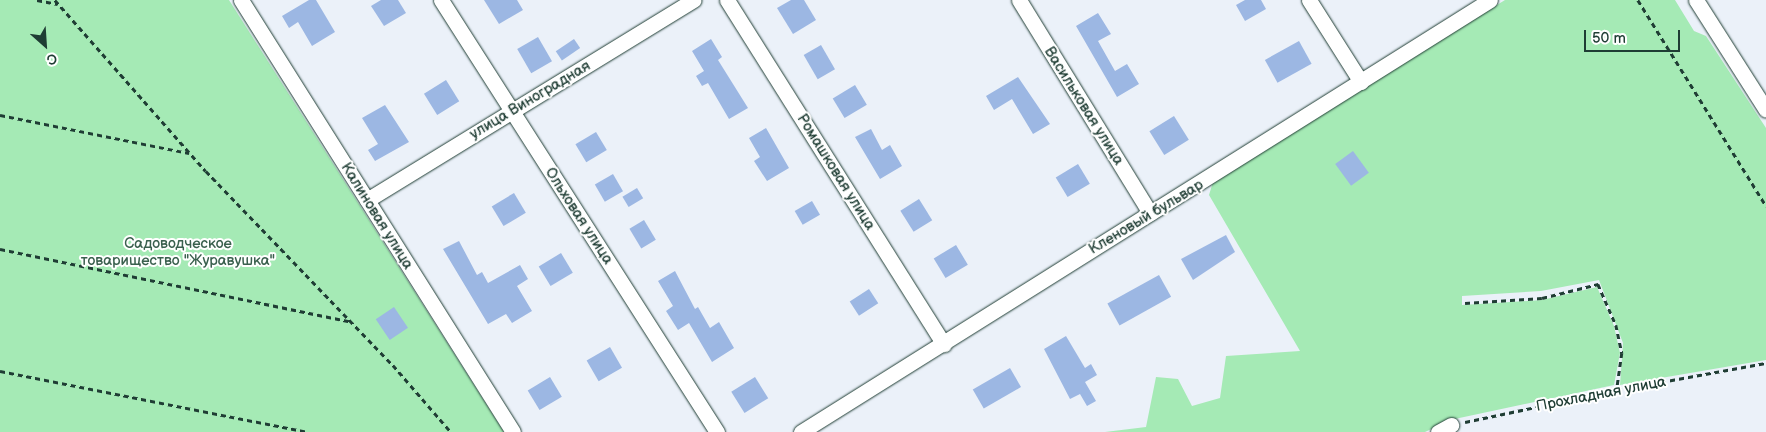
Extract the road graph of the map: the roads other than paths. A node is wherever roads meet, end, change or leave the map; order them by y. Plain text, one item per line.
1 (241, 0) edge
2 (441, 0) edge
3 (694, 0) edge
4 (727, 0) edge
5 (1019, 0) edge
6 (1308, 0) edge
7 (1490, 0) edge
8 (1696, 0) edge
9 (1361, 82) junction
10 (1766, 110) edge
11 (512, 111) junction
12 (366, 200) junction
13 (1150, 213) junction
14 (944, 344) junction
15 (513, 432) edge
16 (717, 432) edge
17 (801, 432) edge

1 - 12 street, Калиновая улица
2 - 11 street, Ольховая улица
3 - 11 street, улица Виноградная
4 - 14 street, Ромашковая улица
5 - 13 street, Васильковая улица
6 - 9 street
7 - 9 street, Кленовый бульвар
8 - 10 street
9 - 13 street, Кленовый бульвар
11 - 12 street, улица Виноградная
11 - 16 street, Ольховая улица
12 - 15 street, Калиновая улица
13 - 14 street, Кленовый бульвар
14 - 17 street, Кленовый бульвар

